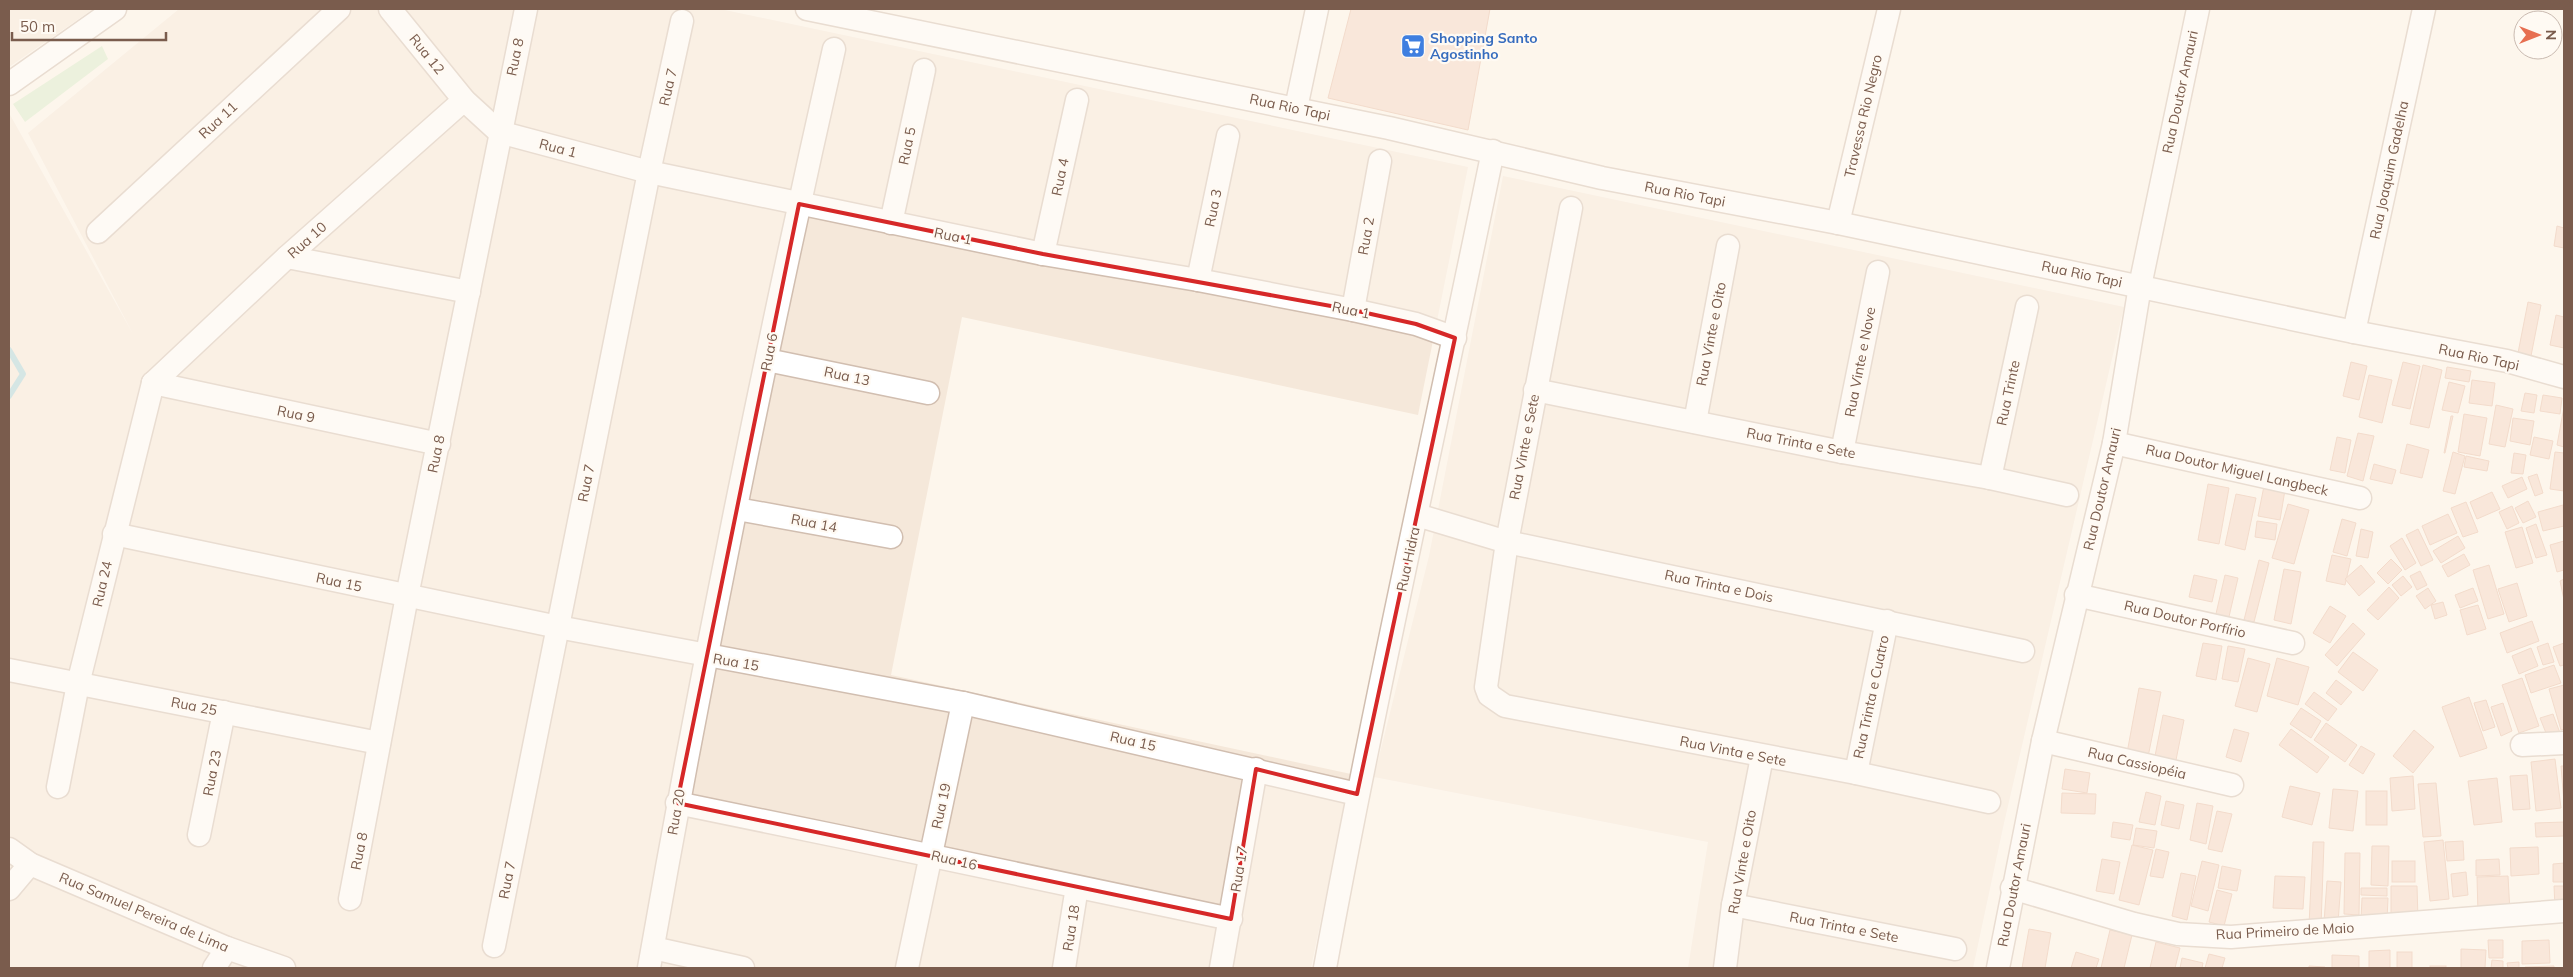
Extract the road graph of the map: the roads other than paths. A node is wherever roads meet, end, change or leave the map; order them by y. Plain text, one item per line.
1 (115, 9) edge
2 (339, 9) edge
3 (390, 9) edge
4 (526, 9) edge
5 (807, 9) edge
6 (1317, 9) edge
7 (1889, 9) edge
8 (2198, 9) edge
9 (2424, 9) edge
10 (682, 21) dead end
11 (834, 49) dead end
12 (924, 70) dead end
13 (9, 84) edge
14 (464, 100) junction
15 (1077, 100) dead end
16 (1296, 108) junction
17 (499, 132) junction
18 (1228, 136) dead end
19 (1494, 151) junction
20 (1380, 162) dead end
21 (649, 172) junction
22 (799, 204) junction
23 (1571, 208) dead end
24 (891, 223) junction
25 (1838, 223) junction
26 (98, 232) dead end
27 (1728, 246) dead end
28 (1043, 254) junction
29 (287, 258) junction
30 (1878, 272) dead end
31 (1198, 280) junction
32 (2140, 286) junction
33 (469, 292) junction
34 (2027, 307) dead end
35 (1353, 310) junction
36 (2354, 332) junction
37 (1455, 338) junction
38 (767, 360) junction
39 (2564, 377) edge
40 (153, 383) junction
41 (1535, 390) junction
42 (928, 393) dead end
43 (1695, 422) junction
44 (2114, 442) junction
45 (439, 444) junction
46 (1842, 452) junction
47 (1990, 478) junction
48 (2066, 495) dead end
49 (2360, 498) dead end
50 (737, 509) junction
51 (1417, 515) junction
52 (114, 534) junction
53 (891, 538) dead end
54 (1507, 542) junction
55 (2076, 595) junction
56 (407, 596) junction
57 (1886, 621) junction
58 (558, 627) junction
59 (2293, 643) dead end
60 (2023, 651) dead end
61 (707, 657) junction
62 (9, 670) edge
63 (78, 684) junction
64 (1486, 687) joint
65 (963, 703) junction
66 (224, 712) junction
67 (2043, 741) junction
68 (379, 743) junction
69 (2564, 743) edge
70 (2522, 745) dead end
71 (1762, 757) junction
72 (1256, 770) junction
73 (1856, 773) junction
74 (2232, 785) dead end
75 (58, 787) dead end
76 (1357, 794) junction
77 (1989, 802) dead end
78 (677, 803) junction
79 (199, 835) dead end
80 (9, 849) edge
81 (931, 854) junction
82 (30, 864) junction
83 (1077, 887) junction
84 (2012, 888) junction
85 (9, 889) edge
86 (350, 899) dead end
87 (1733, 905) junction
88 (2564, 911) edge
89 (1231, 918) junction
90 (494, 946) dead end
91 (227, 948) junction
92 (1955, 949) dead end
93 (651, 958) edge
94 (214, 968) edge
95 (284, 968) edge
96 (743, 968) edge
97 (907, 968) edge
98 (1064, 968) edge
99 (1221, 968) edge
100 (1325, 968) edge
101 (1725, 968) edge
102 (1998, 968) edge

1 - 13 street
2 - 26 street, Rua 11
3 - 14 street, Rua 12
4 - 17 street, Rua 8
5 - 16 street, Rua Rio Tapi
6 - 16 street
7 - 25 street, Travessa Rio Negro
8 - 32 street, Rua Doutor Amauri
9 - 36 street, Rua Joaquim Gadelha
10 - 21 street, Rua 7
11 - 22 street, Rua 6
12 - 24 street, Rua 5
14 - 17 street, Rua 1
14 - 29 street, Rua 10
15 - 28 street, Rua 4
16 - 19 street, Rua Rio Tapi
17 - 21 street, Rua 1
17 - 33 street, Rua 8
18 - 31 street, Rua 3
19 - 25 street, Rua Rio Tapi
19 - 37 street, Rua Hidra
20 - 35 street, Rua 2
21 - 22 street, Rua 1
21 - 58 street, Rua 7
22 - 24 street, Rua 1
22 - 38 street, Rua 6
23 - 41 street, Rua Vinte e Sete
24 - 28 street, Rua 1
25 - 32 street, Rua Rio Tapi
27 - 43 street, Rua Vinte e Oito
28 - 31 street, Rua 1
29 - 33 street
29 - 40 street, Rua 10
30 - 46 street, Rua Vinte e Nove
31 - 35 street, Rua 1
32 - 36 street, Rua Rio Tapi
32 - 44 street, Rua Doutor Amauri
33 - 45 street, Rua 8
34 - 47 street, Rua Trinte
35 - 37 street, Rua 1
36 - 39 street, Rua Rio Tapi
37 - 51 street, Rua Hidra
38 - 42 street, Rua 13
38 - 50 street, Rua 6
40 - 45 street, Rua 9
40 - 52 street, Rua 24
41 - 43 street, Rua Trinta e Sete
41 - 54 street, Rua Vinte e Sete
43 - 46 street, Rua Trinta e Sete
44 - 49 street, Rua Doutor Miguel Langbeck
44 - 55 street, Rua Doutor Amauri
45 - 56 street, Rua 8
46 - 47 street, Rua Trinta e Sete
47 - 48 street, Rua Trinta e Sete
50 - 53 street, Rua 14
50 - 61 street, Rua 6
51 - 54 street, Rua Trinta e Dois
51 - 76 street, Rua Hidra
52 - 56 street, Rua 15
52 - 63 street, Rua 24
54 - 57 street, Rua Trinta e Dois
54 - 64 street, Rua Vinte e Sete
55 - 59 street, Rua Doutor Porfírio
55 - 67 street, Rua Doutor Amauri
56 - 58 street, Rua 15
56 - 68 street, Rua 8
57 - 60 street, Rua Trinta e Dois
57 - 73 street, Rua Trinta e Cuatro
58 - 61 street, Rua 15
58 - 90 street, Rua 7
61 - 65 street, Rua 15
61 - 78 street, Rua 20
62 - 63 street, Rua 25
63 - 66 street, Rua 25
63 - 75 street, Rua 24
64 - 71 street, Rua Vinta e Sete
65 - 72 street, Rua 15
65 - 81 street, Rua 19
66 - 68 street, Rua 25
66 - 79 street, Rua 23
67 - 74 street, Rua Cassiopéia
67 - 84 street, Rua Doutor Amauri
68 - 86 street, Rua 8
69 - 70 street
71 - 73 street, Rua Vinta e Sete
71 - 87 street, Rua Vinte e Oito
72 - 76 street, Rua 15
72 - 89 street, Rua 17
73 - 77 street, Rua Vinta e Sete
76 - 100 street, Rua Hidra
78 - 81 street, Rua 16
78 - 93 street, Rua 20
80 - 82 street, Rua Samuel Pereira de Lima
81 - 83 street, Rua 16
81 - 97 street, Rua 19
82 - 85 street
82 - 91 street, Rua Samuel Pereira de Lima
83 - 89 street, Rua 16
83 - 98 street, Rua 18
84 - 88 street, Rua Primeiro de Maio
84 - 102 street, Rua Doutor Amauri
87 - 92 street, Rua Trinta e Sete
87 - 101 street, Rua Vinte e Oito
89 - 99 street, Rua 17
91 - 94 street
91 - 95 street, Rua Samuel Pereira de Lima
93 - 96 street

